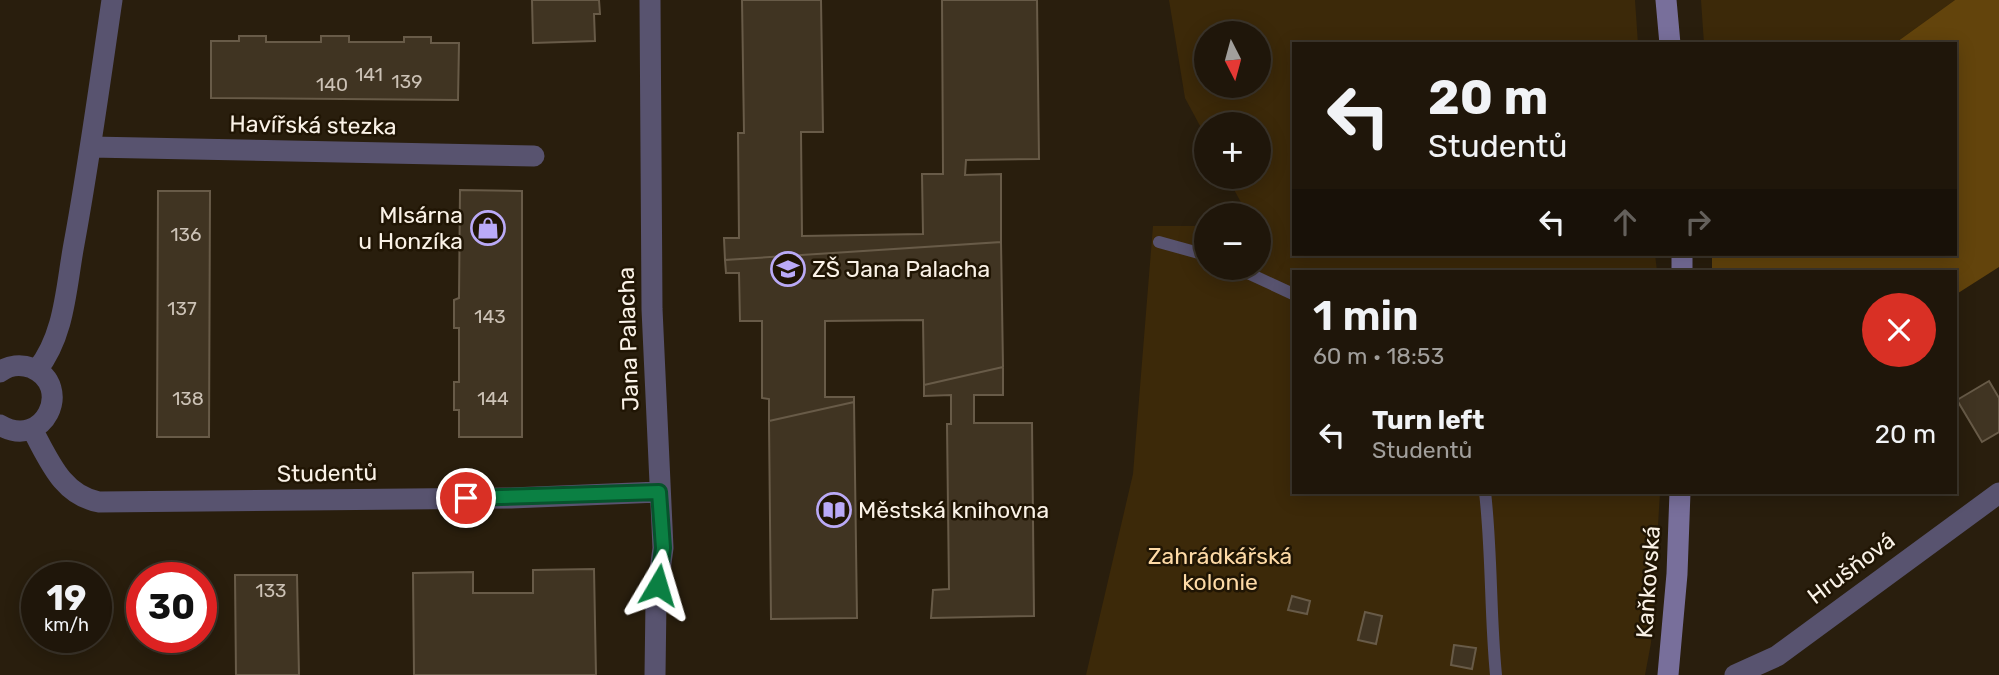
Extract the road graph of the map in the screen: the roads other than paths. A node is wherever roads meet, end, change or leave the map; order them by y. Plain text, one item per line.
1 (112, 0) edge
2 (650, 0) edge
3 (1666, 0) edge
4 (1670, 42) edge
5 (91, 147) junction
6 (534, 156) dead end
7 (1159, 242) dead end
8 (1194, 252) edge
9 (1263, 280) edge
10 (1292, 294) edge
11 (37, 370) junction
12 (0, 372) edge
13 (0, 425) edge
14 (32, 429) junction
15 (659, 492) junction
16 (1485, 494) edge
17 (1680, 494) edge
18 (1998, 496) edge
19 (655, 675) edge
20 (1496, 675) edge
21 (1668, 675) edge
22 (1735, 675) edge

1 - 5 street
2 - 15 street, Jana Palacha
3 - 4 street
5 - 6 street, Havířská stezka
5 - 11 street
7 - 8 lane
9 - 10 lane
11 - 12 street
11 - 14 street
13 - 14 street
14 - 15 street, Studentů
15 - 19 street, Jana Palacha
16 - 20 lane
17 - 21 street, Kaňkovská
18 - 22 street, Hrušňová

